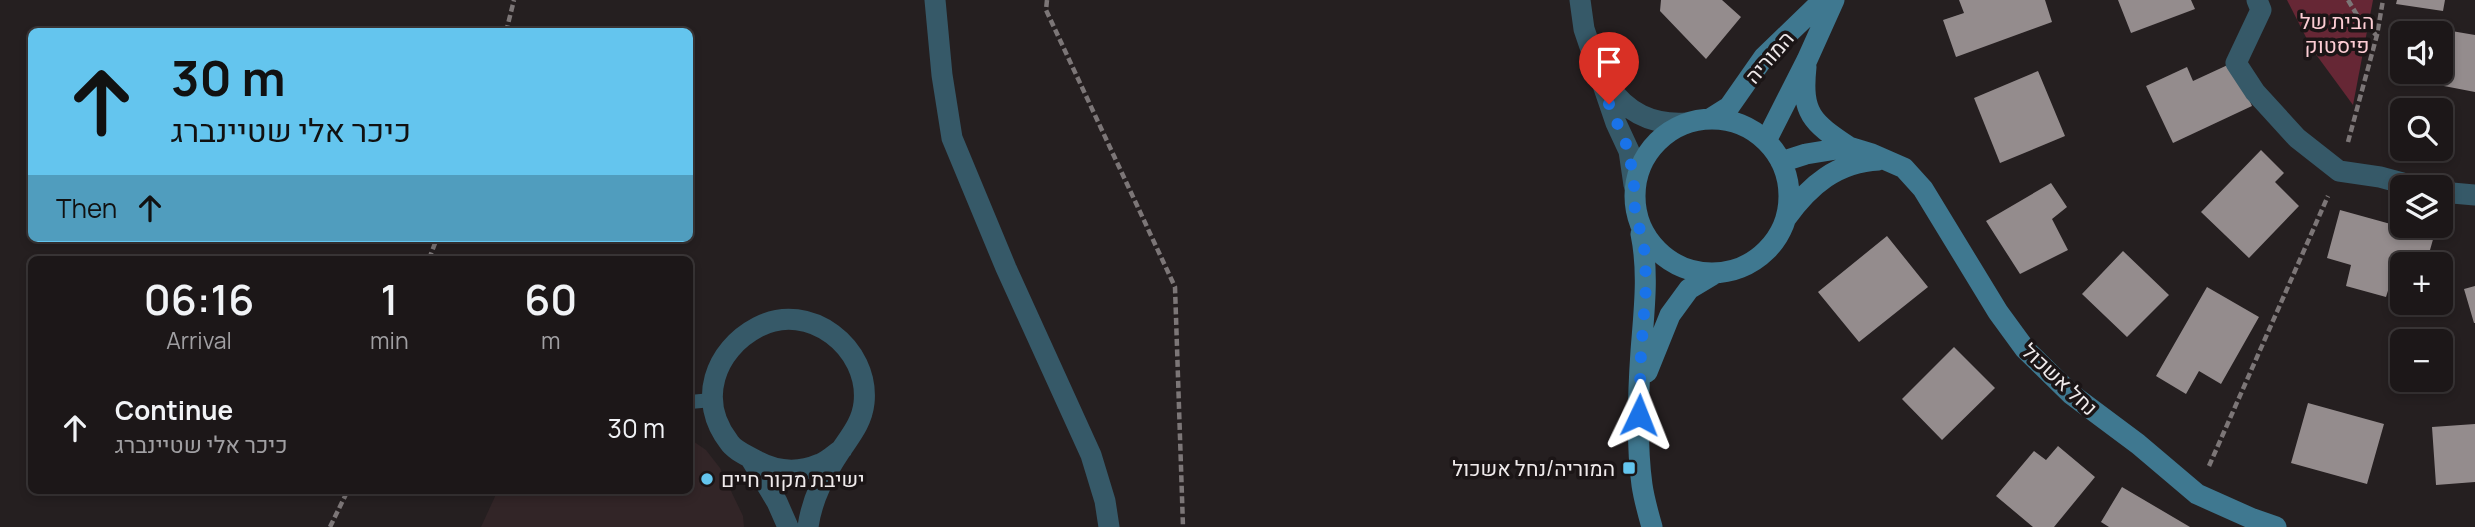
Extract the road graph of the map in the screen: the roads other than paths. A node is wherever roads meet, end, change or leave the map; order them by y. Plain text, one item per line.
1 (935, 0) edge
2 (1580, 0) edge
3 (1832, 0) edge
4 (2257, 0) edge
5 (1807, 60) junction
6 (1596, 68) junction
7 (1710, 119) junction
8 (1686, 123) junction
9 (1766, 141) junction
10 (1849, 147) junction
11 (1782, 162) junction
12 (1904, 168) junction
13 (2390, 180) edge
14 (1634, 185) junction
15 (2453, 193) edge
16 (2475, 195) edge
17 (1785, 220) junction
18 (1639, 223) junction
19 (1714, 274) junction
20 (1640, 391) junction
21 (712, 400) junction
22 (693, 402) edge
23 (842, 449) junction
24 (750, 457) junction
25 (787, 526) edge
26 (808, 527) edge
27 (1109, 527) edge
28 (1652, 527) edge
29 (2276, 527) edge

1 - 27 street
2 - 6 street
3 - 5 street, המוריה
3 - 7 street, המוריה
4 - 13 street
5 - 9 street, המוריה
5 - 10 street
6 - 8 street
6 - 14 street
7 - 8 street
7 - 9 street
8 - 14 street
9 - 11 street
10 - 11 street, נחל אשכול
10 - 12 street, נחל אשכול
11 - 17 street
12 - 17 street
12 - 29 street, נחל אשכול
14 - 18 street
15 - 16 street
17 - 19 street
18 - 19 street
18 - 20 street
19 - 20 street
20 - 28 street
21 - 22 lane
21 - 23 street
21 - 24 street
23 - 24 street
23 - 26 street
24 - 25 street

